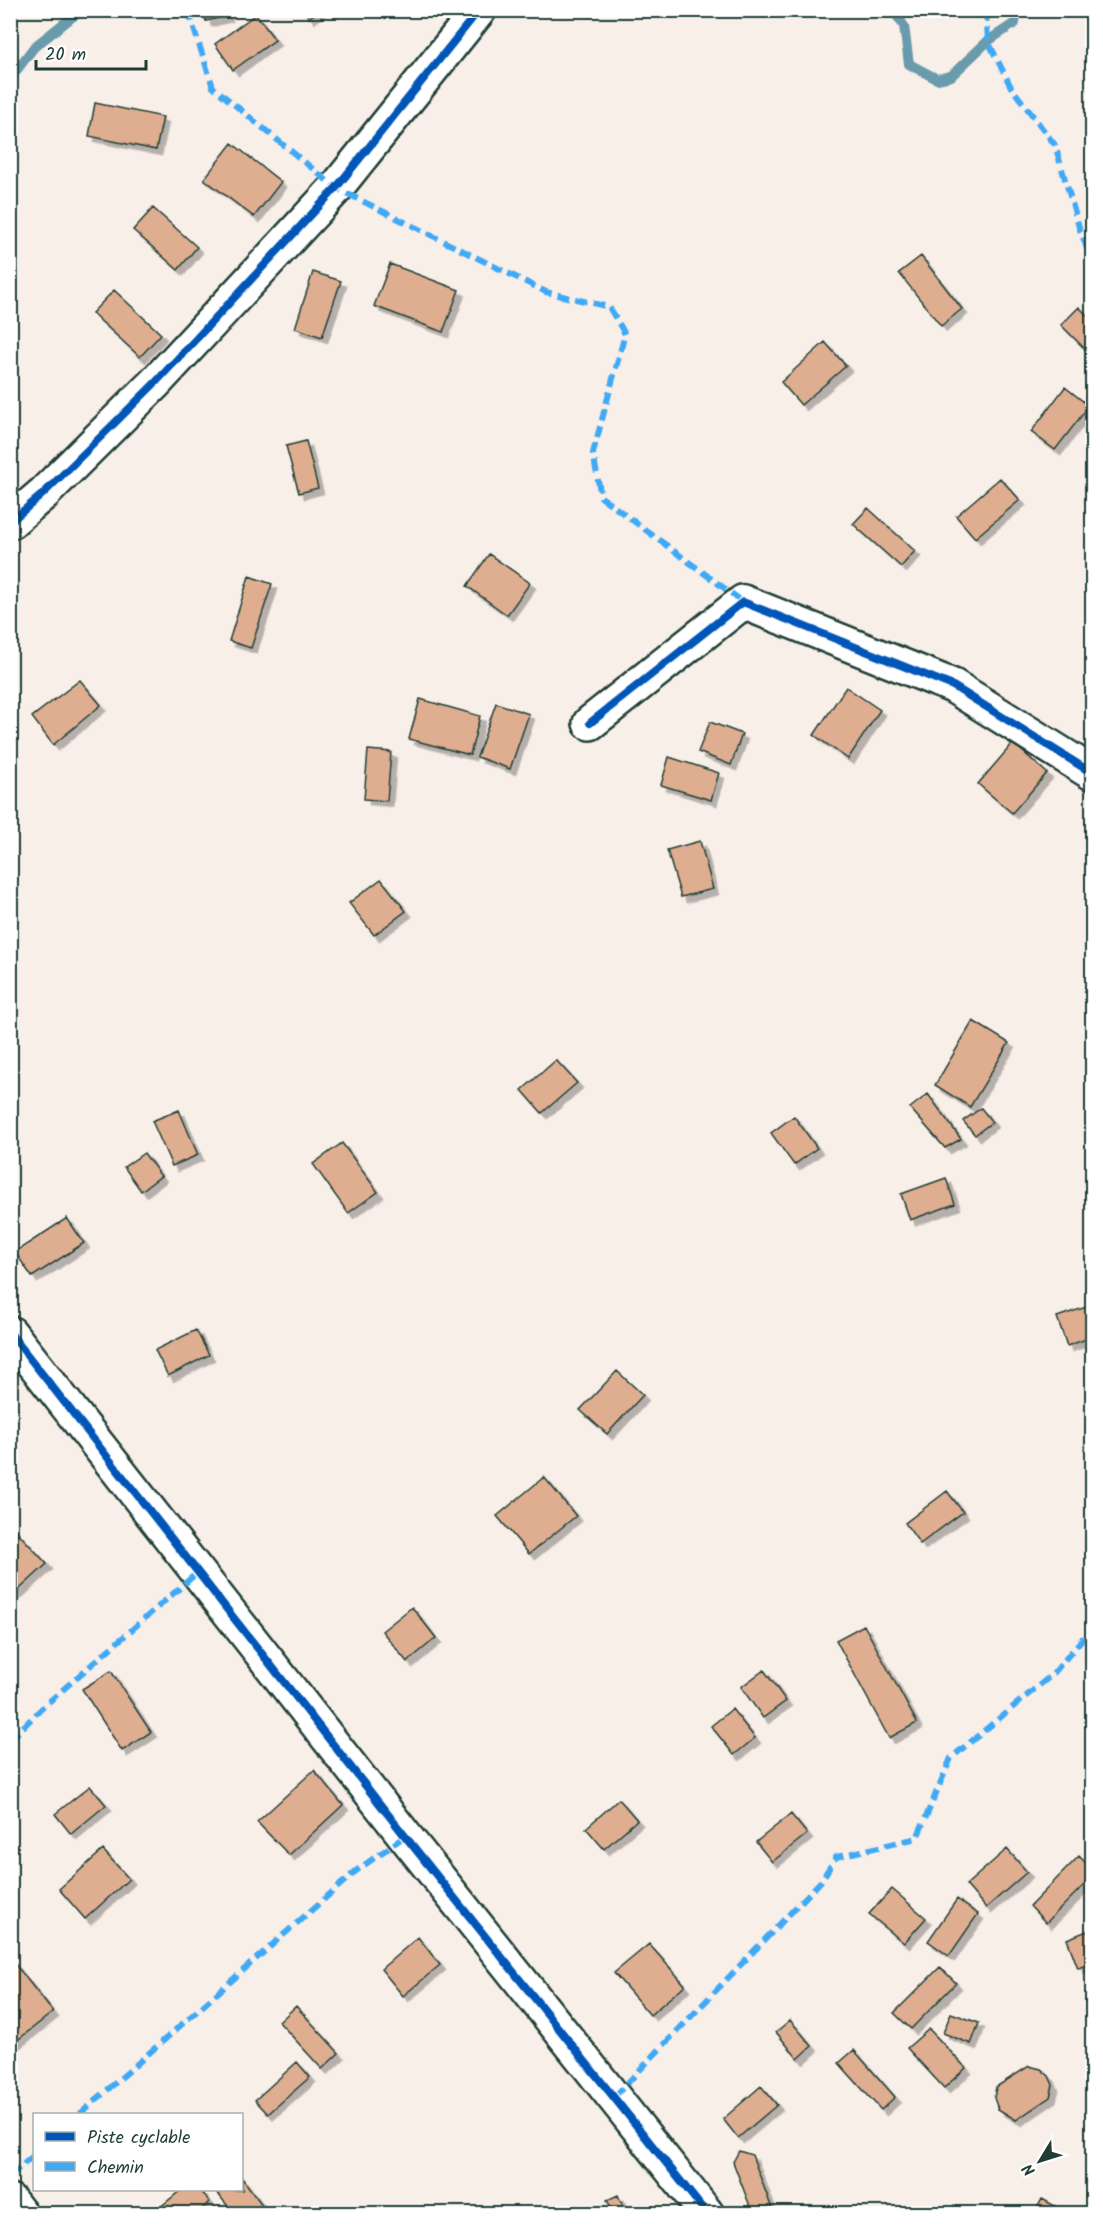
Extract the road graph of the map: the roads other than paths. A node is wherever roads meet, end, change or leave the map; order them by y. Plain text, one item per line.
1 (479, 10) edge
2 (10, 522) edge
3 (590, 723) dead end
4 (1092, 773) edge
5 (10, 1333) edge
6 (10, 2201) edge
7 (20, 2214) edge
8 (707, 2214) edge

1 - 2 street
3 - 4 street
5 - 8 street
6 - 7 street

